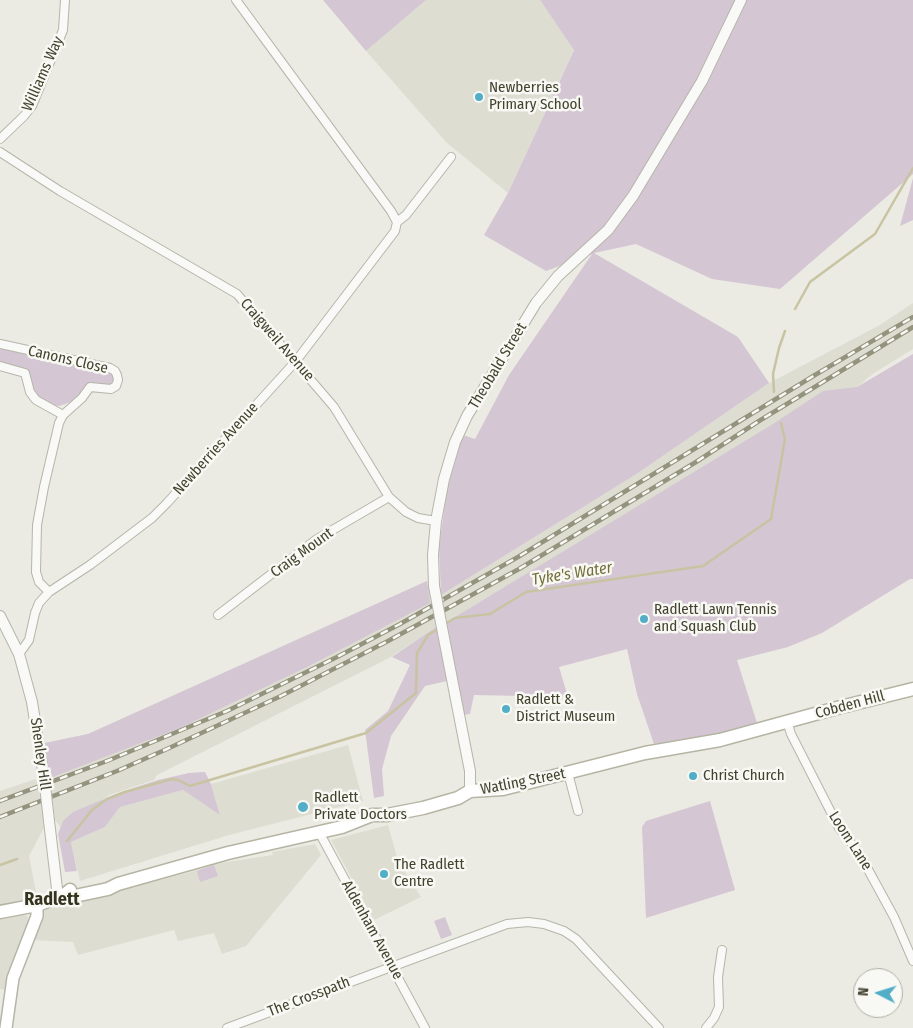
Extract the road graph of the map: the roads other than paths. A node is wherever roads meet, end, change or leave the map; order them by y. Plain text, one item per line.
1 (65, 0) edge
2 (236, 0) edge
3 (741, 0) edge
4 (0, 139) edge
5 (0, 152) edge
6 (450, 157) dead end
7 (397, 222) junction
8 (0, 344) edge
9 (296, 361) junction
10 (0, 366) edge
11 (63, 414) junction
12 (389, 497) junction
13 (436, 521) junction
14 (49, 592) junction
15 (0, 616) edge
16 (218, 616) dead end
17 (19, 654) junction
18 (913, 689) edge
19 (787, 721) junction
20 (568, 773) junction
21 (470, 791) junction
22 (578, 811) dead end
23 (319, 832) junction
24 (61, 896) junction
25 (37, 905) junction
26 (0, 912) edge
27 (722, 950) dead end
28 (913, 961) edge
29 (392, 966) junction
30 (6, 1028) edge
31 (227, 1028) edge
32 (425, 1028) edge
33 (659, 1028) edge
34 (706, 1028) edge

1 - 4 street, Williams Way
2 - 7 street
3 - 13 street, Theobald Street
5 - 9 street, Craigweil Avenue
6 - 7 street, Newberries Avenue
7 - 9 street, Newberries Avenue
8 - 11 street, Canons Close
9 - 12 street, Craigweil Avenue
9 - 14 street, Newberries Avenue
10 - 11 street, Canons Close
11 - 14 street
12 - 13 street, Craigweil Avenue
12 - 16 street, Craig Mount
13 - 21 street, Theobald Street, bridge
14 - 17 street, Newberries Avenue
15 - 17 street, Shenley Hill
17 - 24 street, Shenley Hill, bridge
18 - 19 main road, Cobden Hill
19 - 20 main road, Watling Street
19 - 28 street, Loom Lane
20 - 21 main road, Watling Street
20 - 22 street
21 - 23 main road, Watling Street
23 - 24 main road, Watling Street
23 - 29 street, Aldenham Avenue
24 - 25 main road, Watling Street
25 - 26 main road, Watling Street
25 - 30 main road
27 - 34 street
29 - 31 street, The Crosspath
29 - 32 street, Aldenham Avenue
29 - 33 street, The Crosspath

